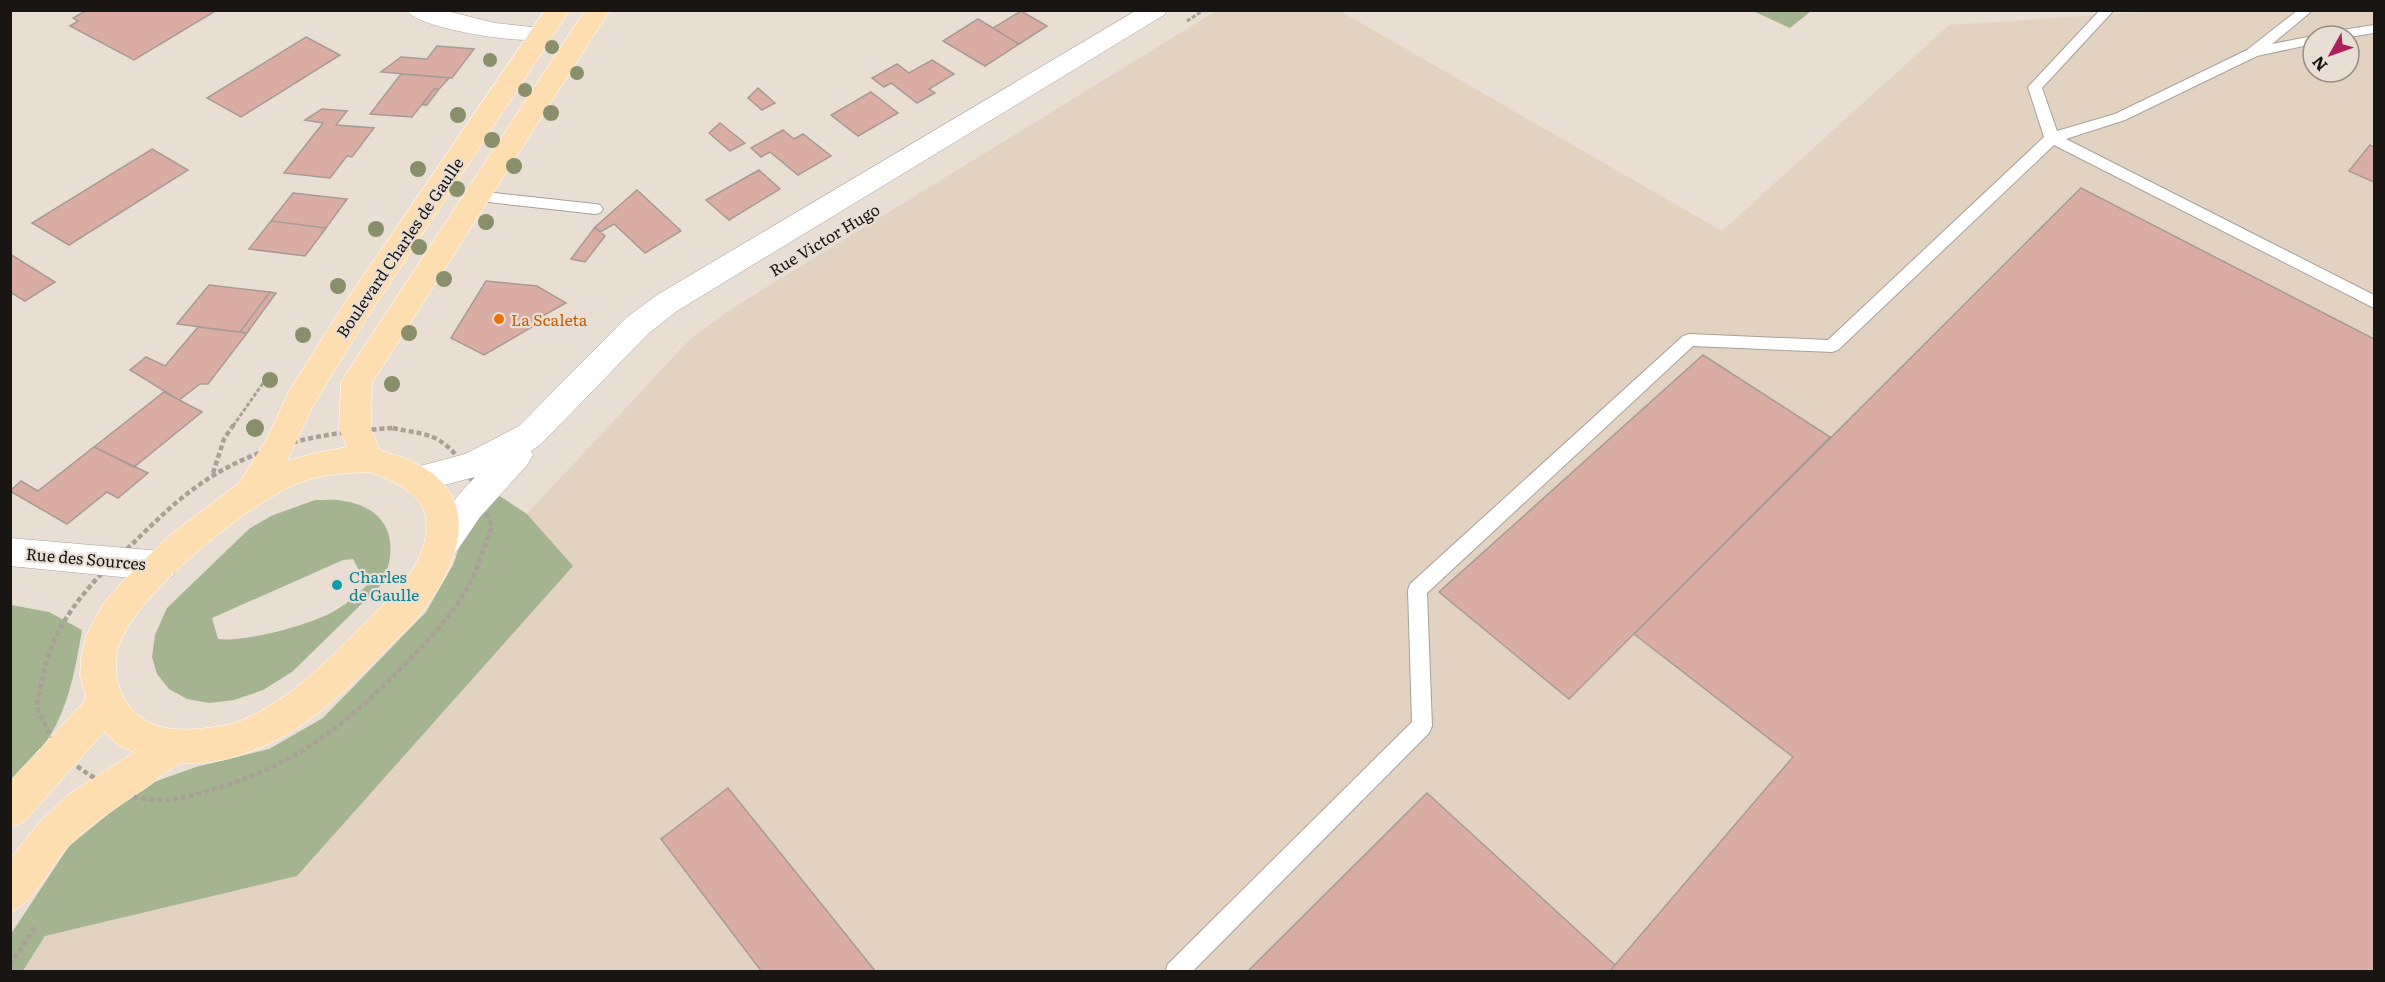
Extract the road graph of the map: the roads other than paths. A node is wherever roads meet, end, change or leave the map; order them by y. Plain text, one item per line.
1 (418, 10) edge
2 (558, 10) edge
3 (598, 10) edge
4 (1155, 10) edge
5 (2108, 10) edge
6 (2307, 10) edge
7 (542, 34) junction
8 (2301, 43) edge
9 (2252, 53) junction
10 (2052, 138) junction
11 (476, 196) junction
12 (595, 209) dead end
13 (2374, 302) edge
14 (530, 435) junction
15 (368, 459) junction
16 (417, 479) junction
17 (252, 491) junction
18 (442, 545) junction
19 (10, 552) edge
20 (161, 566) junction
21 (103, 699) junction
22 (174, 747) junction
23 (10, 809) edge
24 (10, 892) edge
25 (1176, 972) edge

1 - 7 street
2 - 7 main road, Boulevard Charles de Gaulle
3 - 11 main road
4 - 14 street, Rue Victor Hugo
5 - 10 lane
6 - 9 lane
7 - 17 main road, Boulevard Charles de Gaulle
8 - 9 lane
9 - 10 lane
10 - 13 lane
10 - 25 lane
11 - 12 lane
11 - 15 main road
14 - 16 street, Rue Victor Hugo
14 - 18 street, Rue Victor Hugo
15 - 16 main road
15 - 17 main road
16 - 18 main road
17 - 20 main road
18 - 22 main road
19 - 20 street, Rue des Sources
20 - 21 main road
21 - 22 main road
21 - 23 main road
22 - 24 main road

